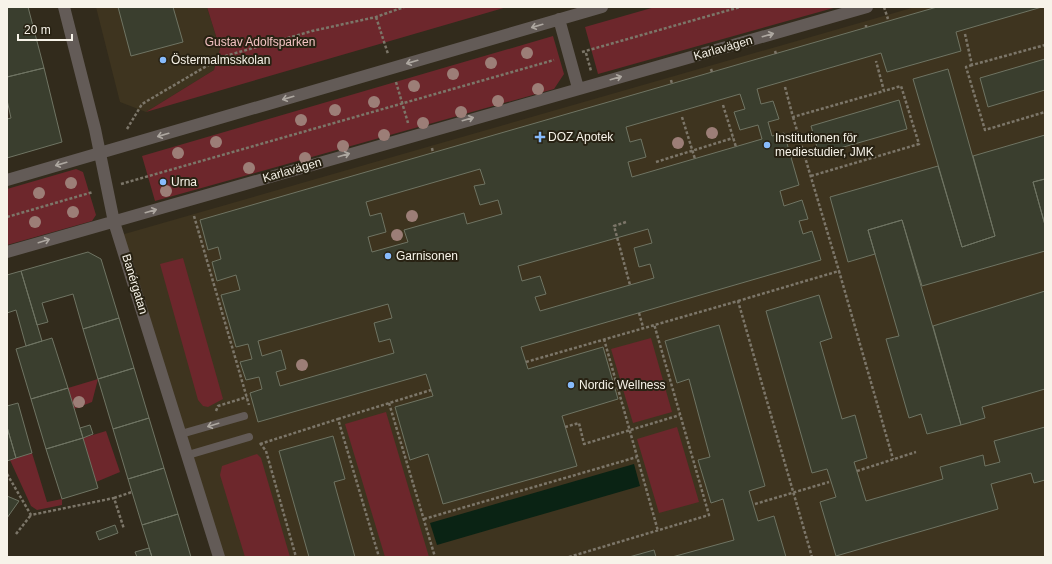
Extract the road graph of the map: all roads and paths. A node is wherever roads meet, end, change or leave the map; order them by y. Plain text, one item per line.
1 (64, 7) edge
2 (404, 7) edge
3 (602, 7) edge
4 (740, 7) edge
5 (867, 7) edge
6 (884, 7) edge
7 (376, 17) junction
8 (559, 19) junction
9 (888, 19) dead end
10 (965, 34) dead end
11 (1045, 45) edge
12 (569, 56) junction
13 (876, 61) dead end
14 (972, 65) junction
15 (392, 68) junction
16 (785, 87) dead end
17 (578, 88) junction
18 (884, 91) junction
19 (402, 104) junction
20 (723, 105) dead end
21 (1045, 112) edge
22 (682, 117) dead end
23 (793, 117) junction
24 (127, 128) dead end
25 (411, 135) junction
26 (733, 138) junction
27 (736, 147) dead end
28 (432, 148) dead end
29 (693, 151) junction
30 (433, 152) dead end
31 (99, 154) junction
32 (695, 158) dead end
33 (656, 162) dead end
34 (811, 176) junction
35 (7, 180) edge
36 (107, 188) junction
37 (194, 216) dead end
38 (7, 217) edge
39 (114, 222) junction
40 (626, 222) dead end
41 (7, 252) edge
42 (838, 271) junction
43 (630, 285) dead end
44 (738, 301) junction
45 (639, 313) dead end
46 (654, 324) junction
47 (643, 327) junction
48 (604, 339) junction
49 (526, 362) dead end
50 (430, 390) dead end
51 (247, 397) junction
52 (389, 403) junction
53 (218, 406) dead end
54 (251, 410) dead end
55 (244, 416) dead end
56 (680, 416) junction
57 (338, 419) junction
58 (565, 427) dead end
59 (630, 430) junction
60 (181, 434) junction
61 (249, 437) dead end
62 (259, 438) dead end
63 (261, 444) junction
64 (916, 452) dead end
65 (188, 456) junction
66 (637, 457) junction
67 (893, 459) junction
68 (857, 471) dead end
69 (7, 474) edge
70 (828, 482) dead end
71 (132, 492) dead end
72 (794, 492) junction
73 (114, 498) junction
74 (755, 504) dead end
75 (31, 515) junction
76 (424, 519) junction
77 (124, 529) dead end
78 (658, 531) junction
79 (16, 534) dead end
80 (219, 557) edge
81 (296, 557) edge
82 (379, 557) edge
83 (435, 557) edge
84 (569, 557) edge
85 (812, 557) edge

1 - 31 street, Banérgatan
2 - 7 path
3 - 8 street
4 - 12 path
17 -> 5 street, Karlavägen
6 - 9 path
7 - 15 path
7 - 24 path
8 - 12 street
8 -> 15 street
10 - 14 path
11 - 14 path
12 - 17 street
12 - 19 path
13 - 18 path
14 - 21 path
15 - 19 path
15 -> 31 street
16 - 23 path
25 -> 17 street, Karlavägen
18 - 23 path
18 - 34 path
19 - 25 path
19 - 36 path
20 - 26 path
22 - 29 path
23 - 34 path
39 -> 25 street, Karlavägen
26 - 27 path
26 - 29 path
28 - 30 path
29 - 32 path
29 - 33 path
31 -> 35 street
31 - 36 street, Banérgatan
34 - 42 path
36 - 38 path
36 - 39 street, Banérgatan
37 - 51 path
41 -> 39 street, Karlavägen
39 - 60 street, Banérgatan
40 - 43 path
42 - 44 path
42 - 67 path
44 - 46 path
44 - 72 path
45 - 47 path
46 - 47 path
46 - 56 path
47 - 48 path
48 - 49 path
48 - 59 path
50 - 52 path
51 - 53 path
51 - 54 path
52 - 57 path
52 - 76 path
55 -> 60 lane
56 - 59 path
56 - 78 path
57 - 63 path
57 - 82 path
58 - 59 path
59 - 66 path
60 - 65 street, Banérgatan
61 - 65 lane
62 - 63 path
63 - 81 path
64 - 67 path
65 - 80 street, Banérgatan
66 - 76 path
66 - 78 path
67 - 68 path
69 - 75 path
70 - 72 path
71 - 73 path
72 - 74 path
72 - 85 path
73 - 75 path
73 - 77 path
75 - 79 path
76 - 83 path
78 - 84 path

